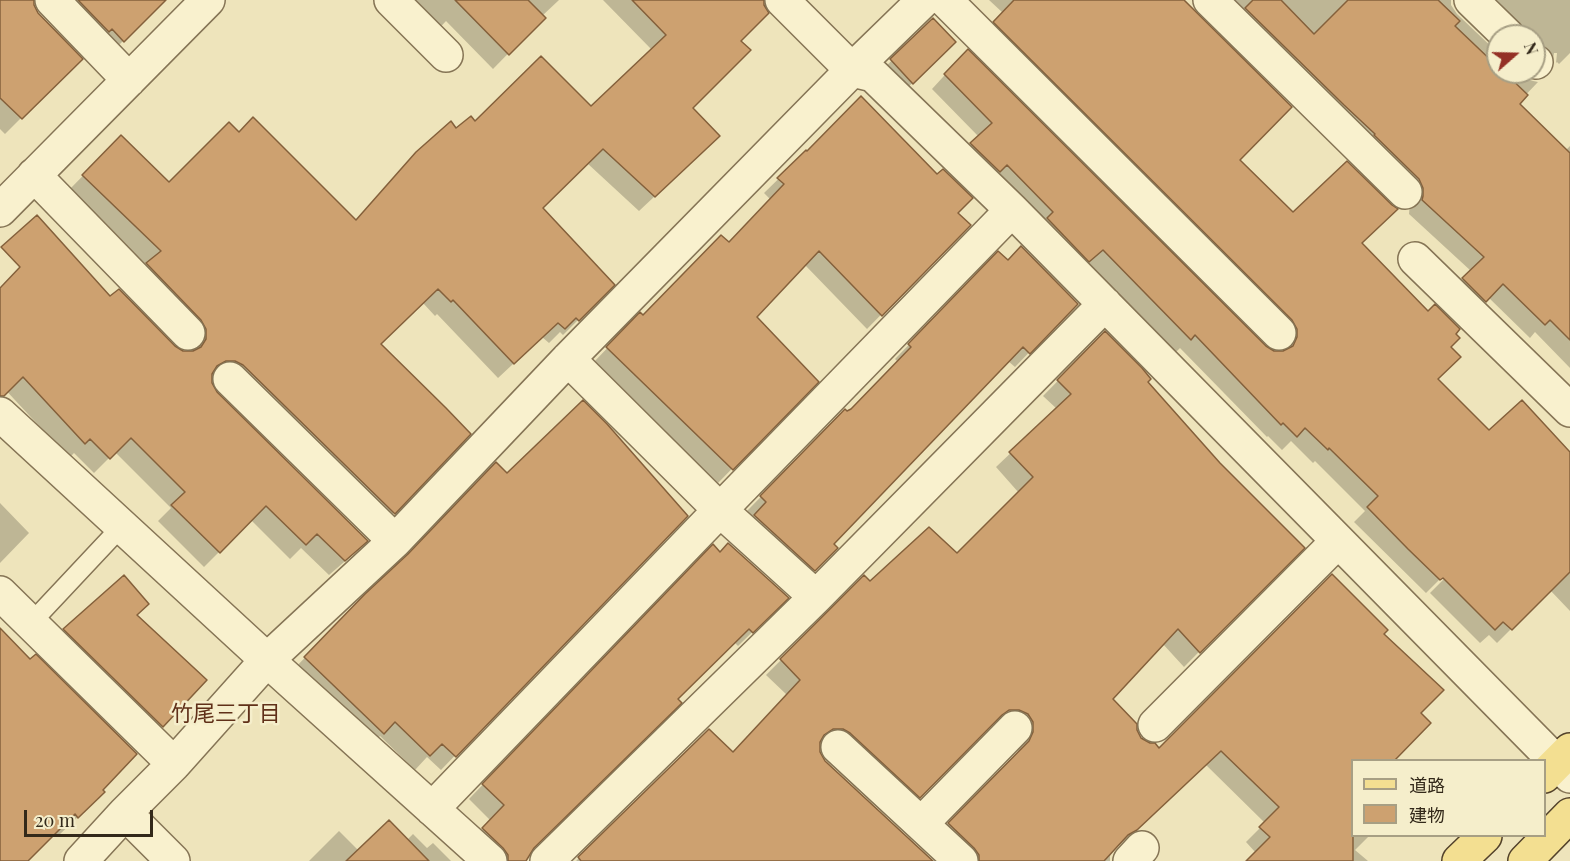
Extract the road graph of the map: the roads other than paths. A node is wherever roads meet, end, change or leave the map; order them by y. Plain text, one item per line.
1 (52, 0) edge
2 (208, 0) edge
3 (392, 0) edge
4 (782, 0) edge
5 (924, 0) edge
6 (945, 0) edge
7 (1210, 0) edge
8 (1471, 0) edge
9 (1496, 24) edge
10 (446, 55) dead end
11 (852, 70) junction
12 (129, 80) junction
13 (34, 175) junction
14 (1406, 192) dead end
15 (0, 210) edge
16 (1012, 210) junction
17 (1415, 259) dead end
18 (1105, 304) junction
19 (188, 333) dead end
20 (1279, 333) dead end
21 (568, 359) junction
22 (230, 379) dead end
23 (1570, 410) edge
24 (0, 414) edge
25 (720, 510) junction
26 (122, 526) junction
27 (395, 541) junction
28 (1338, 541) junction
29 (0, 593) edge
30 (816, 597) junction
31 (31, 623) junction
32 (267, 660) junction
33 (1155, 725) dead end
34 (1015, 728) dead end
35 (838, 747) dead end
36 (174, 764) junction
37 (1560, 766) edge
38 (432, 809) junction
39 (124, 813) junction
40 (1570, 815) edge
41 (921, 824) junction
42 (1484, 837) edge
43 (81, 861) edge
44 (173, 861) edge
45 (490, 861) edge
46 (547, 861) edge
47 (961, 861) edge
48 (1459, 861) edge
49 (1525, 861) edge

1 - 12 street
2 - 12 street
3 - 10 street
4 - 11 street
5 - 11 street
6 - 20 street
7 - 14 street
8 - 9 street
11 - 16 street
11 - 21 street
12 - 13 street
13 - 15 street
13 - 19 street
16 - 18 street
16 - 25 street
17 - 23 street
18 - 28 street
18 - 30 street
21 - 25 street
21 - 27 street
22 - 27 street
24 - 26 street
25 - 30 street
25 - 38 street
26 - 31 lane
26 - 32 street
27 - 32 street
28 - 33 street
28 - 37 street
29 - 31 street
30 - 46 street
31 - 36 street
32 - 36 street
32 - 38 street
34 - 41 street
35 - 41 street
36 - 39 street
38 - 45 street
39 - 43 street
39 - 44 street
40 - 49 main road
41 - 47 street
42 - 48 main road

